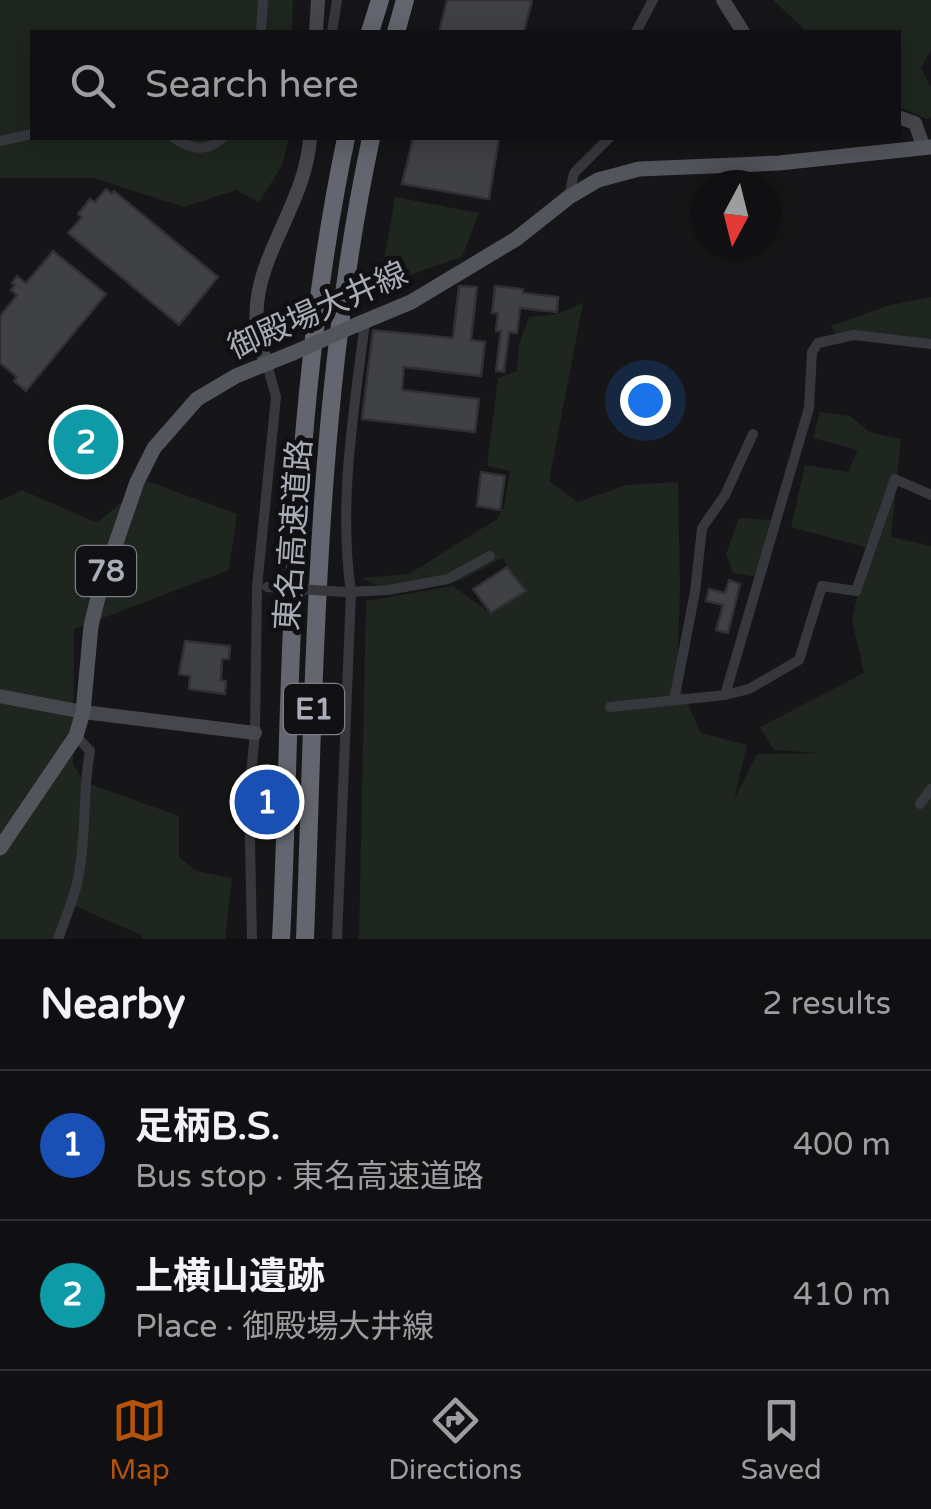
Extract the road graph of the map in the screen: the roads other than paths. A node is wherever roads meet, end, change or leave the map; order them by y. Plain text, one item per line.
1 (264, 0) edge
2 (318, 0) edge
3 (338, 0) edge
4 (380, 0) edge
5 (405, 0) edge
6 (654, 0) edge
7 (723, 0) edge
8 (261, 30) edge
9 (316, 30) edge
10 (332, 30) edge
11 (371, 30) edge
12 (397, 30) edge
13 (637, 30) edge
14 (742, 30) edge
15 (901, 117) edge
16 (30, 134) edge
17 (177, 140) edge
18 (219, 140) edge
19 (310, 140) edge
20 (346, 140) edge
21 (371, 140) edge
22 (607, 140) edge
23 (0, 141) edge
24 (928, 148) edge
25 (568, 197) junction
26 (360, 323) junction
27 (931, 344) edge
28 (267, 364) junction
29 (753, 434) dead end
30 (931, 495) edge
31 (490, 556) dead end
32 (262, 587) junction
33 (348, 592) junction
34 (724, 695) junction
35 (0, 696) edge
36 (674, 700) junction
37 (610, 707) dead end
38 (83, 712) junction
39 (256, 733) junction
40 (76, 736) junction
41 (931, 790) edge
42 (920, 804) dead end
43 (0, 848) edge
44 (58, 939) edge
45 (252, 939) edge
46 (280, 939) edge
47 (305, 939) edge
48 (337, 939) edge

1 - 8 street
2 - 9 street
3 - 10 street
4 - 11 highway
5 - 12 highway
6 - 13 street
7 - 14 street
15 - 24 street
16 - 23 street
17 - 18 street
19 - 28 street
20 - 46 highway, 東名高速道路 / E1
21 - 47 highway, 東名高速道路 / E1
22 - 25 street
24 - 25 main road, 御殿場大井線 / 78
25 - 26 main road, 御殿場大井線 / 78
26 - 28 main road, 御殿場大井線 / 78, bridge
26 - 33 street
27 - 34 street
28 - 32 street
28 - 38 main road, 御殿場大井線 / 78
29 - 36 street
30 - 34 street
31 - 33 street
32 - 33 street, bridge
32 - 39 street
33 - 48 street
34 - 36 street
35 - 38 street
36 - 37 street
38 - 39 street
38 - 40 main road, 御殿場大井線 / 78
39 - 45 street
40 - 43 main road, 御殿場大井線 / 78
40 - 44 street
41 - 42 street

